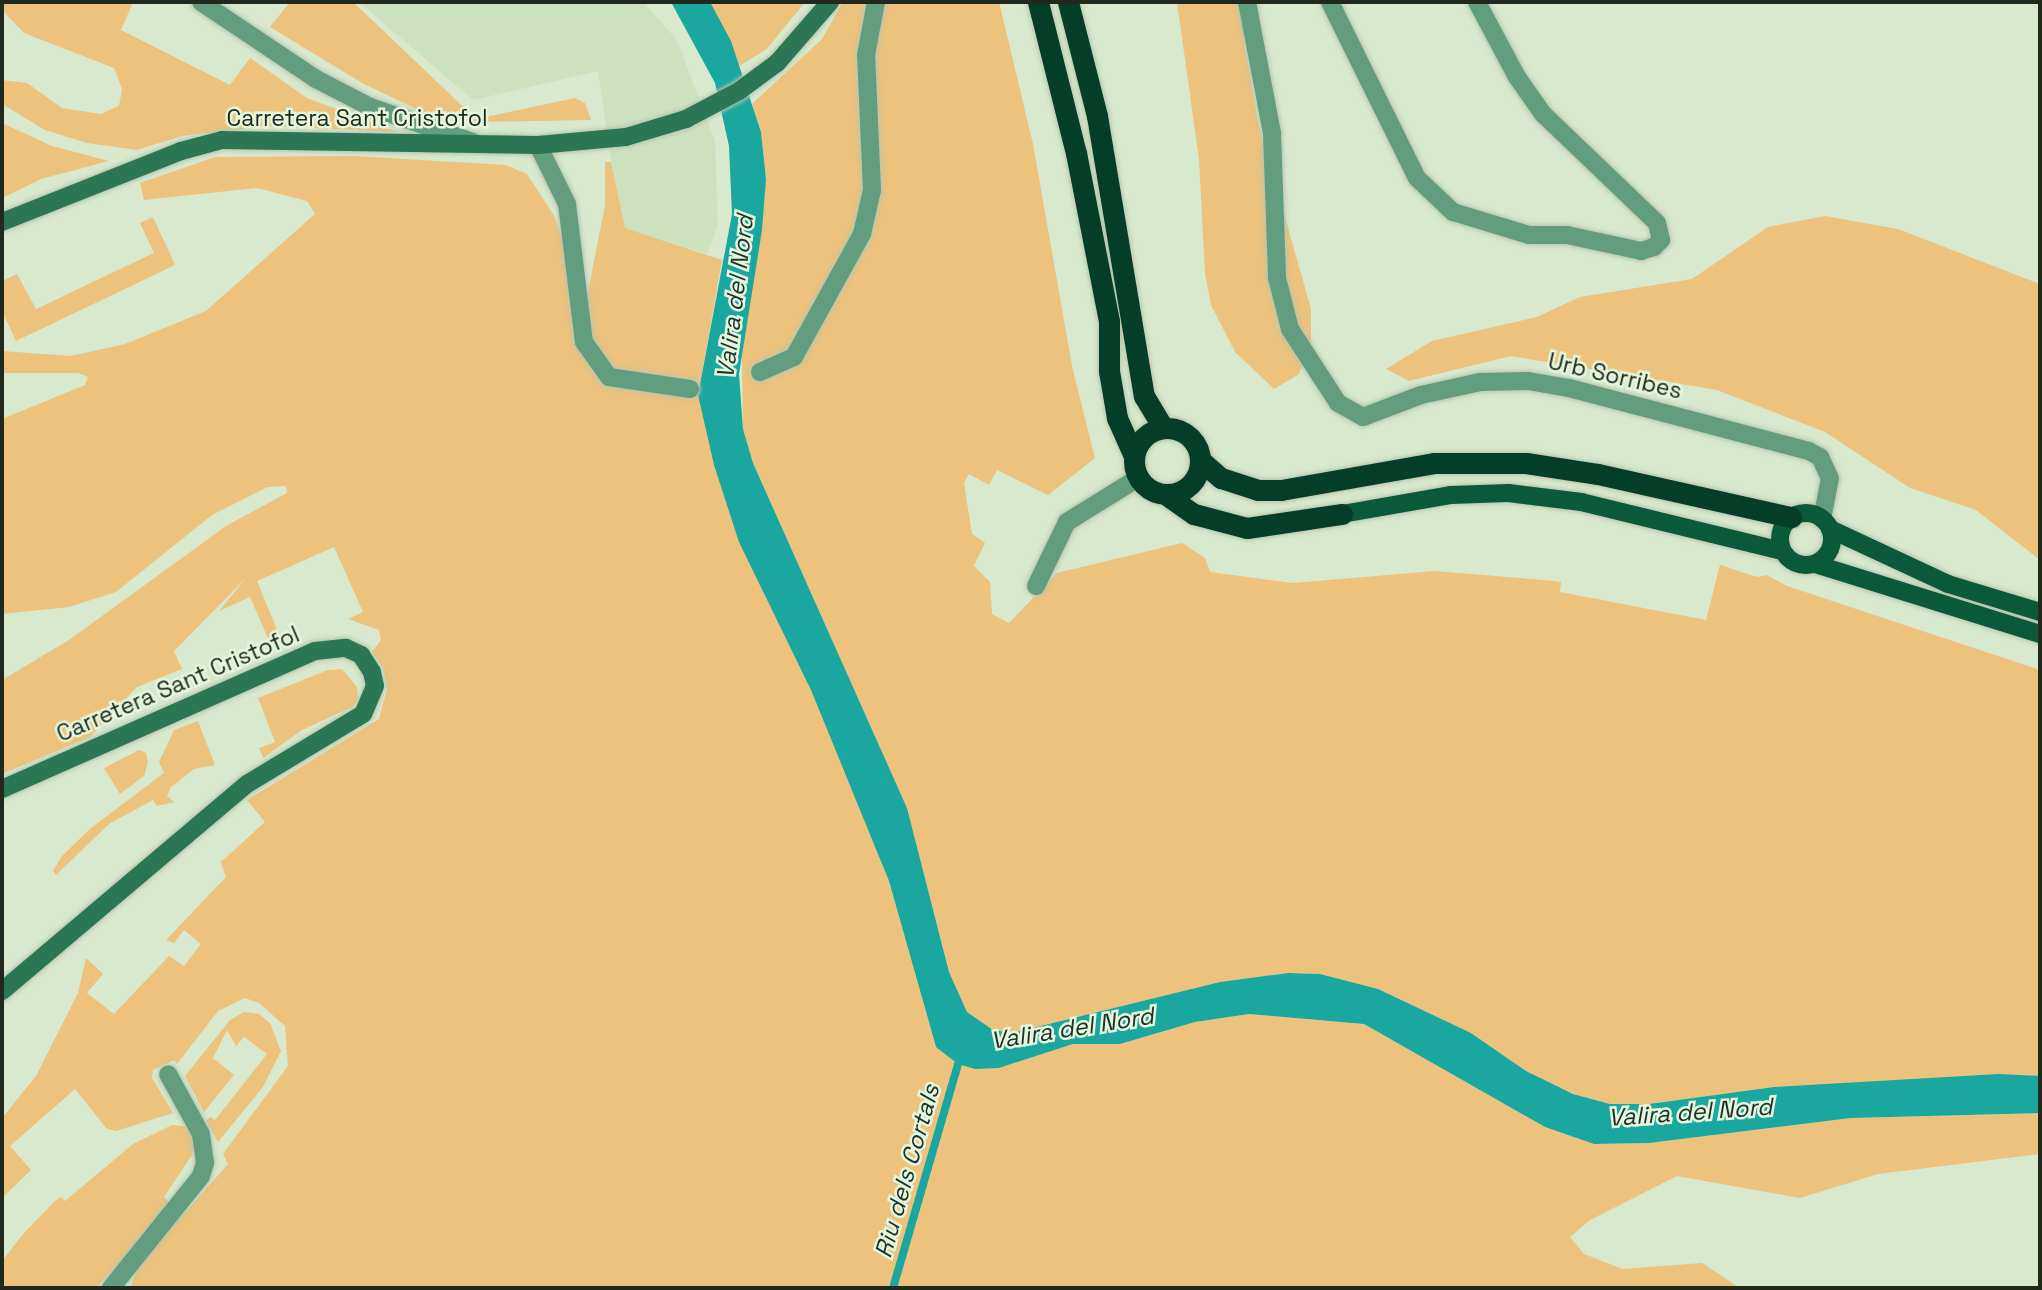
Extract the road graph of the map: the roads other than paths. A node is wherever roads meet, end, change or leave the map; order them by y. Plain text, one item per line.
1 (201, 2) edge
2 (830, 2) edge
3 (876, 2) edge
4 (1038, 2) edge
5 (1068, 2) edge
6 (1247, 2) edge
7 (1330, 2) edge
8 (1478, 2) edge
9 (480, 144) junction
10 (538, 145) junction
11 (2, 222) edge
12 (760, 372) dead end
13 (690, 389) dead end
14 (1163, 428) junction
15 (1134, 456) junction
16 (1200, 460) junction
17 (1138, 478) junction
18 (1165, 494) junction
19 (1342, 514) joint
20 (1791, 517) junction
21 (1826, 524) junction
22 (1782, 551) junction
23 (1815, 564) junction
24 (1036, 586) dead end
25 (2040, 612) edge
26 (2040, 634) edge
27 (2, 789) edge
28 (2, 991) edge
29 (169, 1074) dead end
30 (111, 1288) edge

1 - 9 street
2 - 10 main road, Carretera Sant Cristofol
3 - 12 street
4 - 15 highway
5 - 14 highway
6 - 21 street, Urb Sorribes
7 - 8 street
9 - 10 main road, Carretera Sant Cristofol
9 - 11 main road, Carretera Sant Cristofol
10 - 13 street
14 - 15 highway
14 - 16 highway
15 - 17 highway
16 - 18 highway
16 - 20 highway
17 - 18 highway
17 - 24 street
18 - 19 highway
19 - 22 main road
20 - 21 main road
20 - 22 main road
21 - 23 main road
21 - 25 main road
22 - 23 main road
23 - 26 main road
27 - 28 main road, Carretera Sant Cristofol
29 - 30 street

